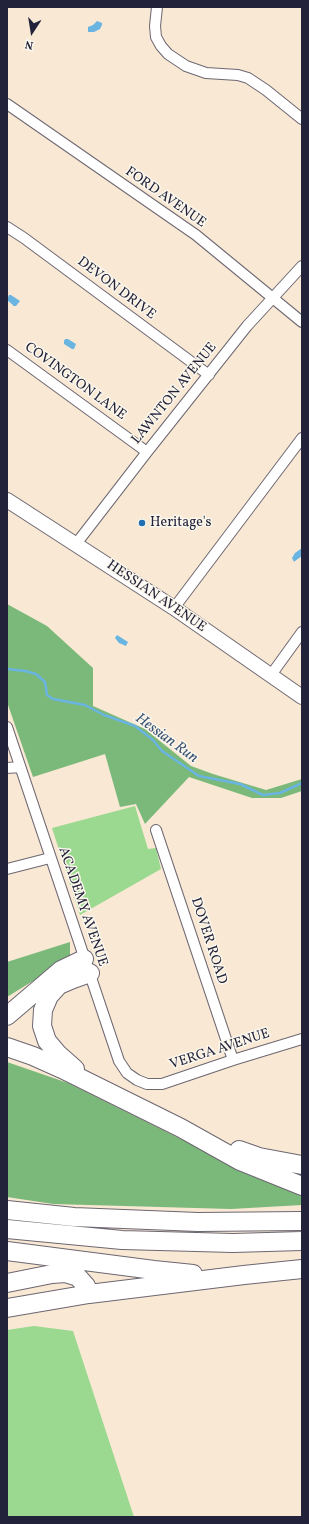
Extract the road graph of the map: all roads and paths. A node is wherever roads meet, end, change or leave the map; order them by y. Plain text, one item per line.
1 (157, 7) edge
2 (7, 104) edge
3 (302, 119) edge
4 (7, 227) edge
5 (302, 266) edge
6 (274, 298) junction
7 (302, 322) edge
8 (7, 350) edge
9 (208, 375) junction
10 (302, 438) edge
11 (146, 452) junction
12 (7, 500) edge
13 (76, 544) junction
14 (174, 608) junction
15 (302, 632) edge
16 (271, 675) junction
17 (302, 697) edge
18 (7, 727) edge
19 (20, 767) junction
20 (7, 768) edge
21 (156, 830) dead end
22 (50, 858) junction
23 (7, 869) edge
24 (87, 966) junction
25 (7, 1016) edge
26 (302, 1039) edge
27 (7, 1047) edge
28 (233, 1060) junction
29 (91, 1083) junction
30 (146, 1084) joint
31 (181, 1128) junction
32 (302, 1165) edge
33 (302, 1186) edge
34 (7, 1210) edge
35 (302, 1220) edge
36 (7, 1229) edge
37 (302, 1241) edge
38 (7, 1251) edge
39 (7, 1255) edge
40 (302, 1269) edge
41 (44, 1275) junction
42 (244, 1275) junction
43 (7, 1283) edge
44 (89, 1294) junction
45 (7, 1308) edge

1 - 3 street
2 - 6 street, FORD AVENUE
4 - 9 street, DEVON DRIVE
5 - 6 street, LAWNTON AVENUE
6 - 7 street, FORD AVENUE
6 - 9 street, LAWNTON AVENUE
8 - 11 street, COVINGTON LANE
9 - 11 street, LAWNTON AVENUE
10 - 14 street
11 - 13 street, LAWNTON AVENUE
12 - 13 main road, HESSIAN AVENUE
13 - 14 main road, HESSIAN AVENUE
14 - 16 main road, HESSIAN AVENUE
15 - 16 street
16 - 17 main road, HESSIAN AVENUE
18 - 19 street, ACADEMY AVENUE
19 - 20 street
19 - 22 street, ACADEMY AVENUE
21 - 28 street, DOVER ROAD
22 - 23 street
22 - 24 street, ACADEMY AVENUE
24 - 25 highway
24 - 29 highway
24 - 30 street, ACADEMY AVENUE
26 - 28 street, VERGA AVENUE
27 - 29 highway
28 - 30 street, VERGA AVENUE
29 - 31 highway
31 - 32 highway
31 - 33 highway
34 - 35 highway
36 - 37 highway
38 - 42 highway
39 - 41 highway
40 - 42 highway
41 - 43 highway
41 - 44 highway
42 - 44 highway
44 - 45 highway

